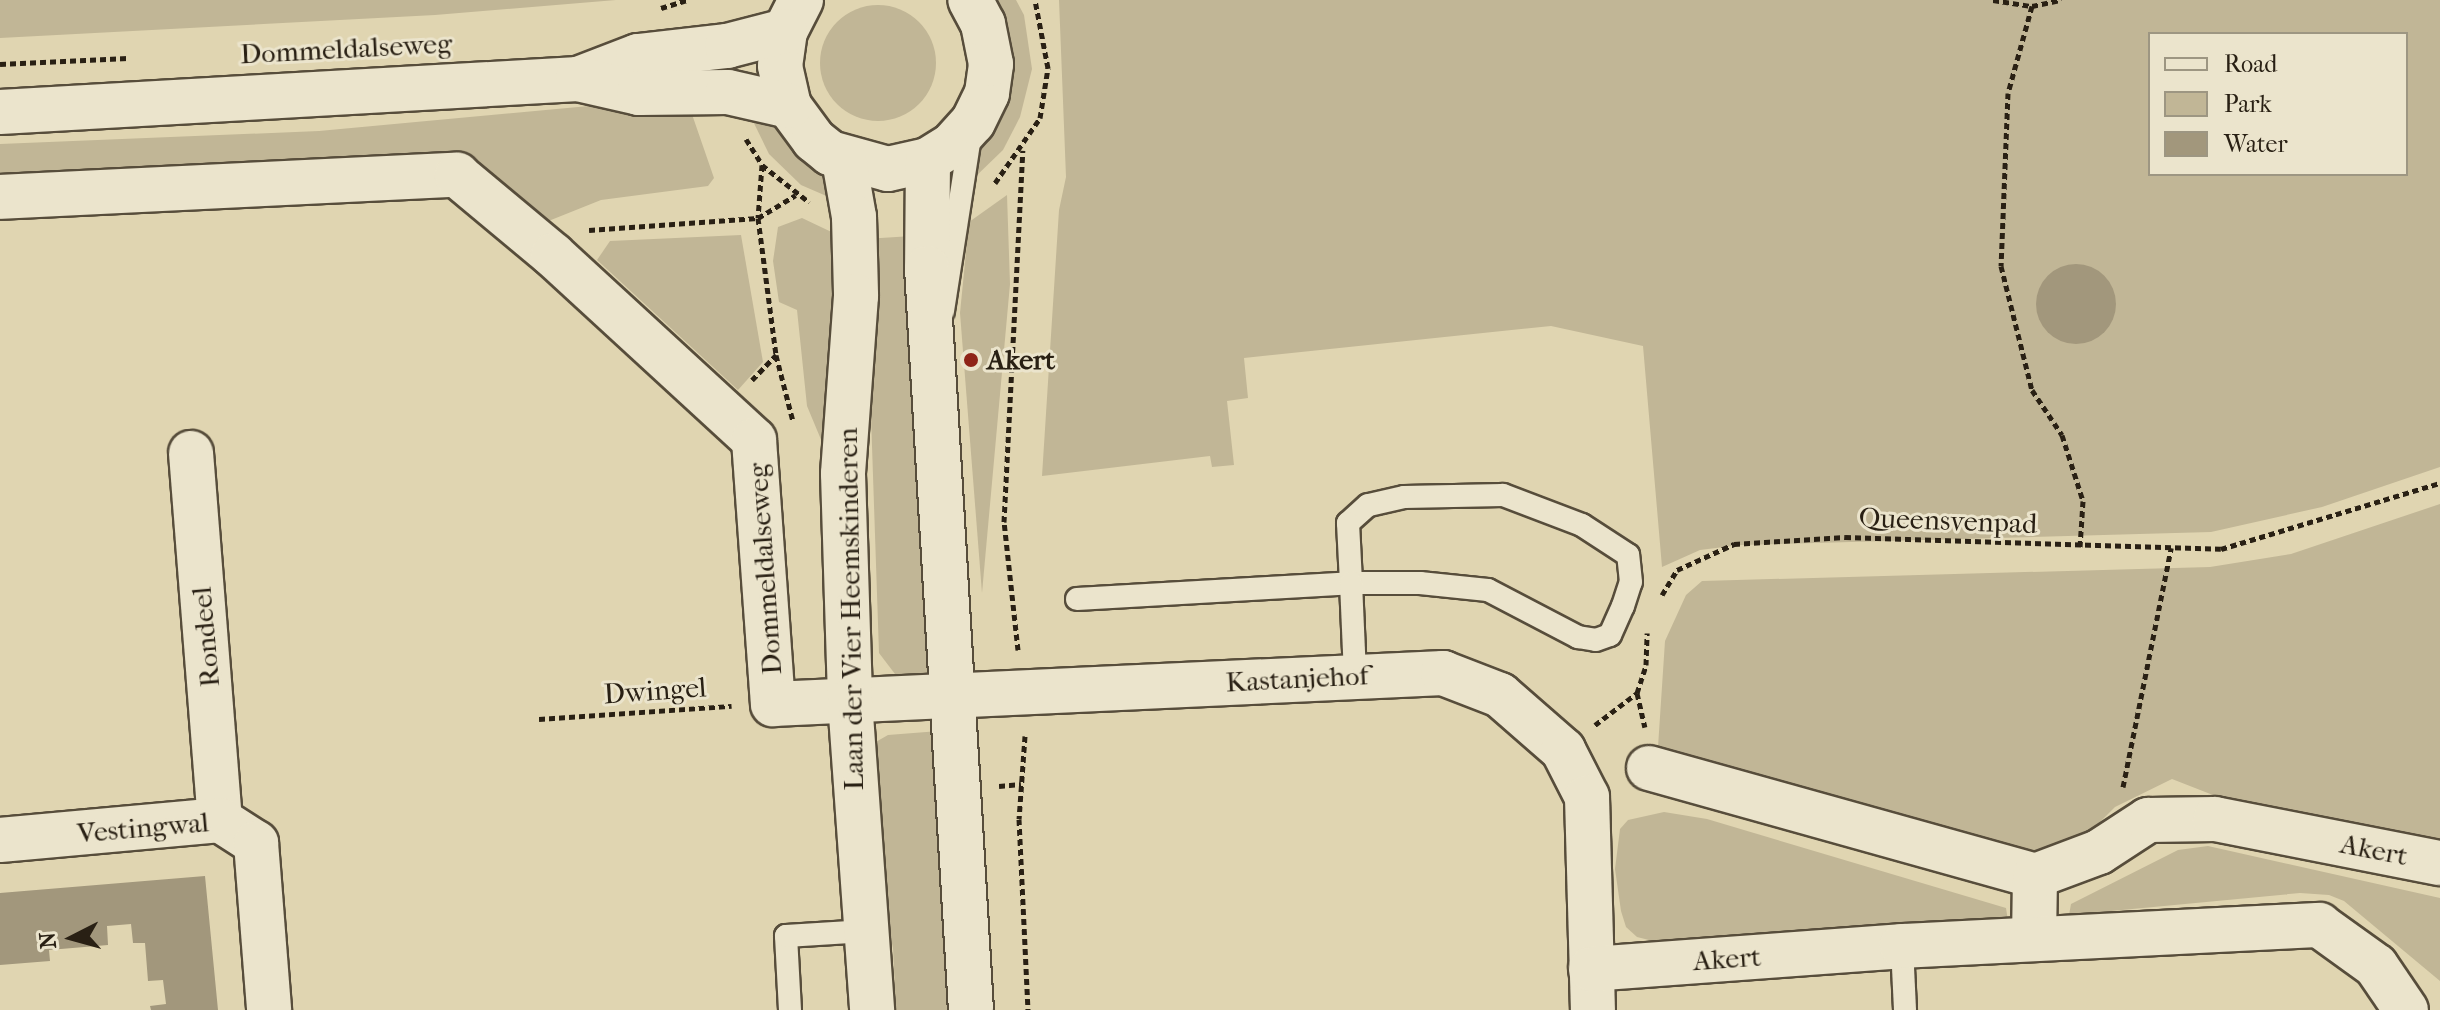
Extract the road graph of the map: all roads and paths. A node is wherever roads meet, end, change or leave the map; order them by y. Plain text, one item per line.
1 (687, 0) edge
2 (970, 0) edge
3 (1035, 0) edge
4 (1993, 0) edge
5 (2061, 0) edge
6 (2032, 6) junction
7 (657, 9) dead end
8 (793, 15) edge
9 (142, 58) dead end
10 (0, 64) edge
11 (578, 79) junction
12 (789, 106) junction
13 (0, 112) edge
14 (973, 122) junction
15 (844, 160) junction
16 (928, 160) junction
17 (762, 165) dead end
18 (796, 195) dead end
19 (0, 197) edge
20 (758, 218) junction
21 (553, 255) junction
22 (776, 355) dead end
23 (933, 355) junction
24 (191, 453) dead end
25 (2440, 483) edge
26 (2080, 547) junction
27 (2171, 548) junction
28 (1351, 583) junction
29 (1077, 599) dead end
30 (1655, 606) dead end
31 (1648, 618) dead end
32 (1355, 676) junction
33 (1021, 693) junction
34 (953, 697) junction
35 (850, 701) junction
36 (773, 704) junction
37 (539, 719) dead end
38 (1563, 750) junction
39 (1649, 768) dead end
40 (1587, 797) joint
41 (220, 820) junction
42 (2148, 820) junction
43 (0, 840) edge
44 (2440, 863) edge
45 (2035, 876) junction
46 (866, 931) junction
47 (2034, 938) junction
48 (1902, 946) junction
49 (1592, 989) edge
50 (269, 1010) edge
51 (790, 1010) edge
52 (872, 1010) edge
53 (971, 1010) edge
54 (1028, 1010) edge
55 (1905, 1010) edge
56 (2406, 1010) edge

1 - 7 path
2 - 14 street
3 - 33 path
4 - 6 path
5 - 6 path
6 - 26 path
8 - 11 street, Dommeldalseweg
8 - 12 street
9 - 10 path
11 - 12 street, Dommeldalseweg
11 - 13 street, Dommeldalseweg
12 - 15 street
14 - 16 street
14 - 23 lane
15 - 16 street
15 - 35 street, Laan der Vier Heemskinderen
16 - 23 street
17 - 20 path
18 - 20 path
19 - 21 street, Dommeldalseweg
20 - 21 path
20 - 22 path
21 - 36 street, Dommeldalseweg
23 - 34 street
24 - 41 street, Rondeel
25 - 27 path, Queensvenpad
26 - 27 path, Queensvenpad
26 - 30 path, Queensvenpad
27 - 42 path
28 - 28 lane
28 - 29 lane
28 - 32 lane
31 - 38 path
32 - 33 street, Kastanjehof
32 - 38 street, Kastanjehof
33 - 34 street, Kastanjehof
33 - 54 path
34 - 35 street, Dommeldalseweg
34 - 53 street
35 - 36 street, Dommeldalseweg
35 - 46 street, Laan der Vier Heemskinderen
36 - 37 path, Dwingel
38 - 40 street, Kastanjehof
39 - 45 street
40 - 49 street, Akert
41 - 43 street, Vestingwal
41 - 50 street, Vestingwal
42 - 44 street, Akert
42 - 45 street
45 - 47 street
46 - 51 lane
46 - 52 street, Laan der Vier Heemskinderen
47 - 48 street, Akert
47 - 56 street, Akert
48 - 49 street, Akert
48 - 55 lane

